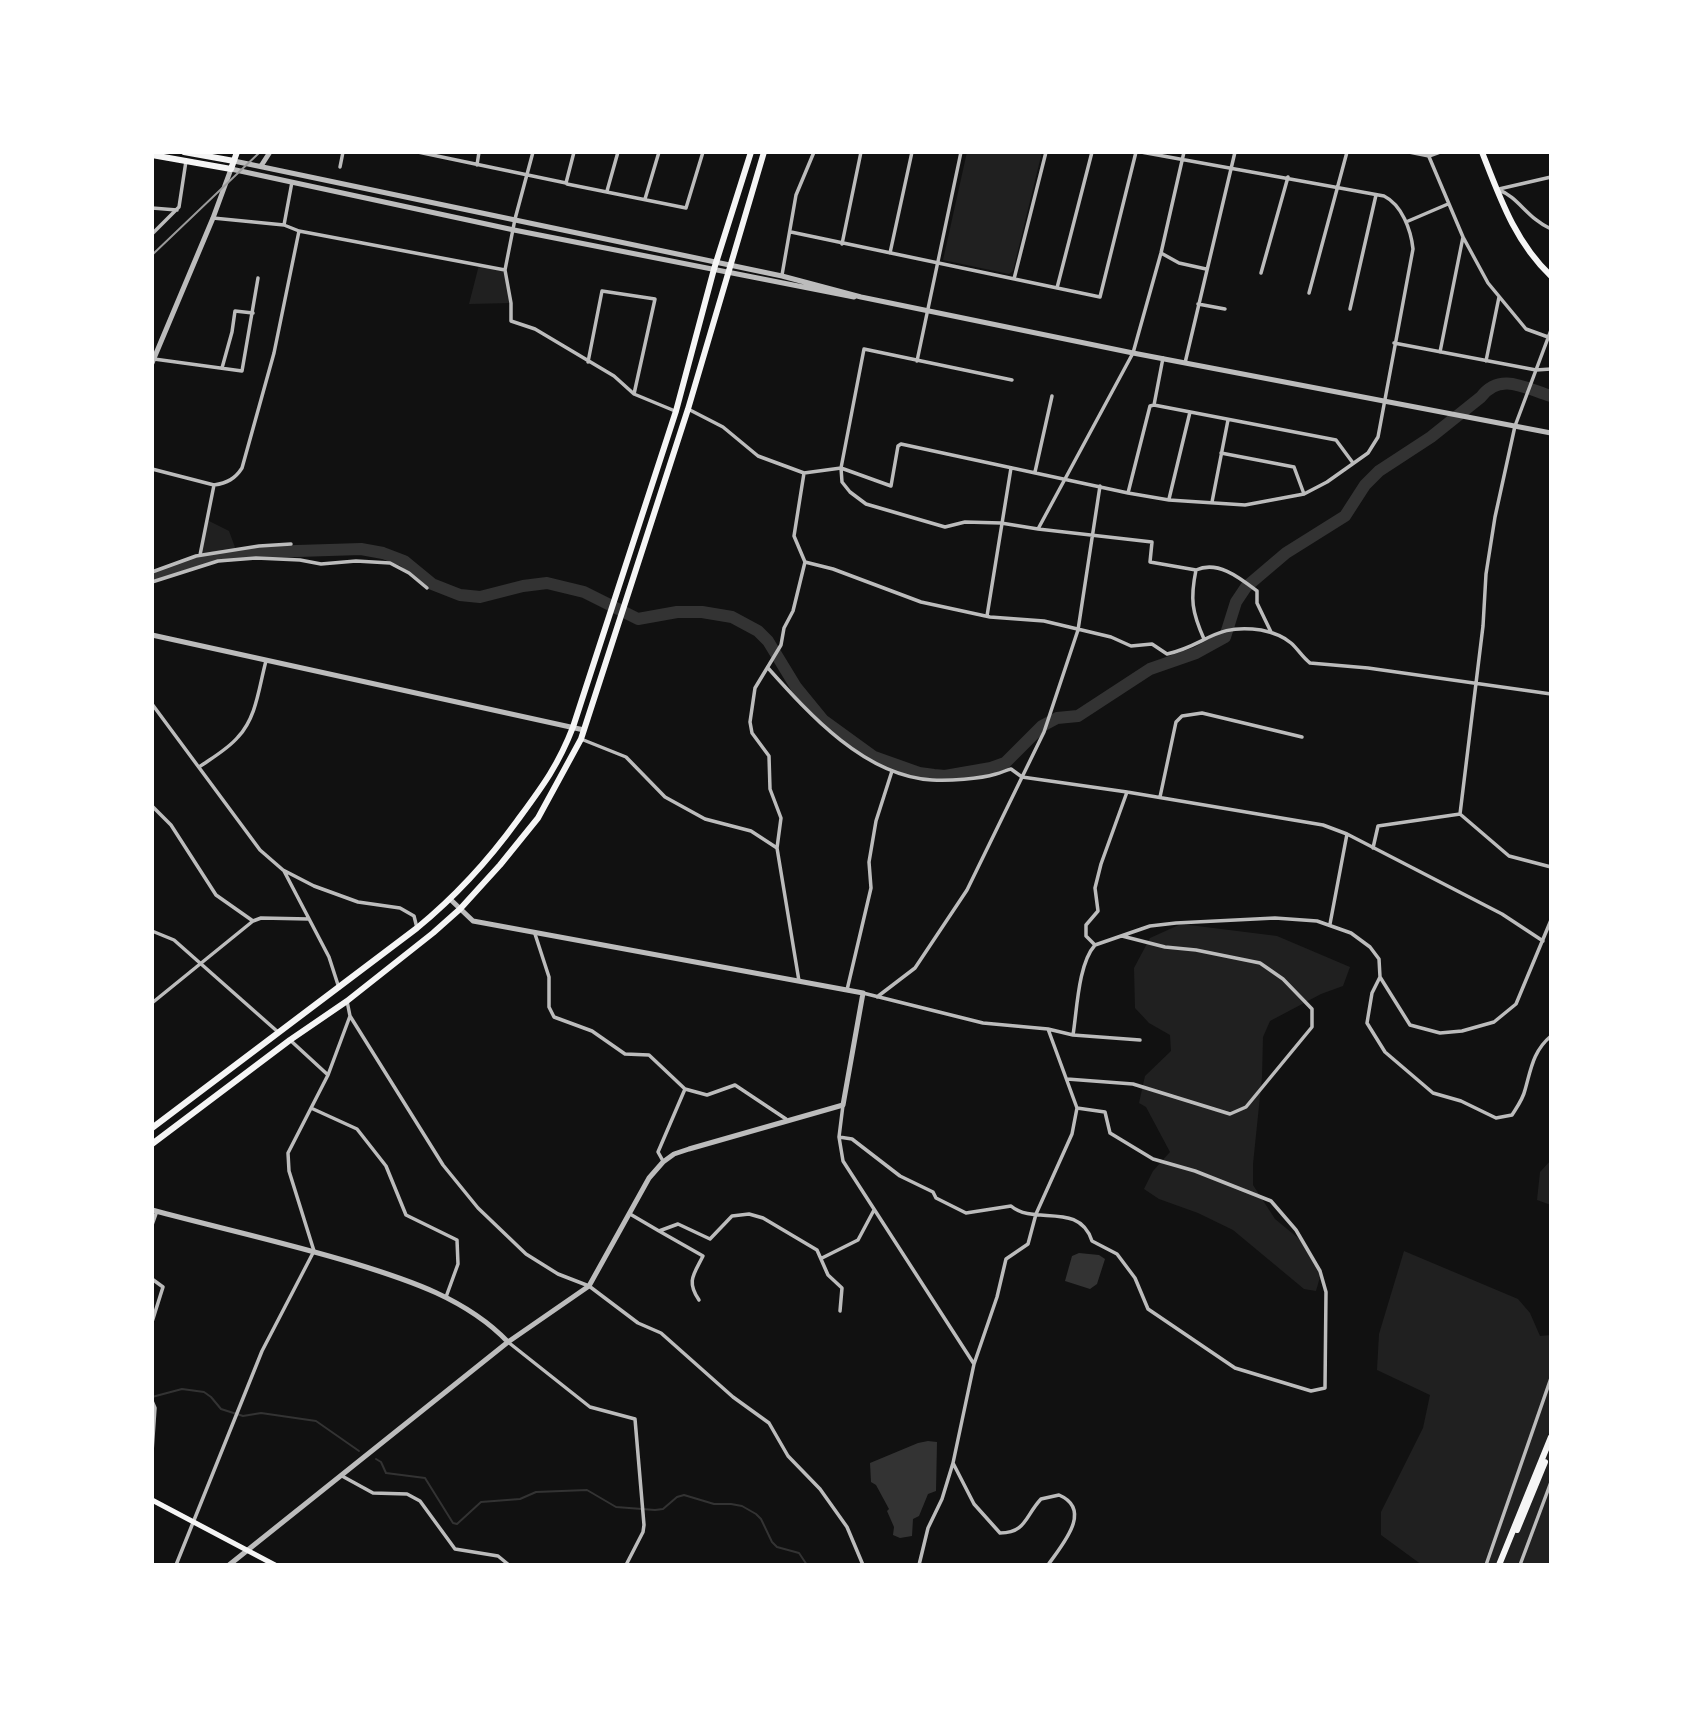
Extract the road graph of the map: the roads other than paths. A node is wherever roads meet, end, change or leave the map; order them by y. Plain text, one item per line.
1 (184, 152) edge
2 (237, 152) edge
3 (270, 152) edge
4 (343, 152) edge
5 (418, 152) edge
6 (458, 152) edge
7 (479, 152) edge
8 (533, 152) edge
9 (574, 152) edge
10 (618, 152) edge
11 (659, 152) edge
12 (703, 152) edge
13 (751, 152) edge
14 (764, 152) edge
15 (814, 152) edge
16 (861, 152) edge
17 (912, 152) edge
18 (961, 152) edge
19 (1046, 152) edge
20 (1092, 152) edge
21 (1139, 152) edge
22 (1184, 152) edge
23 (1235, 152) edge
24 (1347, 152) edge
25 (1409, 152) edge
26 (1440, 152) edge
27 (1482, 152) edge
28 (1428, 154) edge
29 (152, 155) edge
30 (456, 160) junction
31 (1182, 160) junction
32 (186, 161) junction
33 (232, 165) junction
34 (477, 165) junction
35 (261, 166) junction
36 (340, 167) dead end
37 (1231, 167) junction
38 (526, 176) junction
39 (1287, 177) junction
40 (1551, 177) edge
41 (292, 182) junction
42 (566, 183) junction
43 (1339, 187) junction
44 (1497, 190) junction
45 (607, 191) junction
46 (1376, 195) junction
47 (645, 199) junction
48 (1448, 204) junction
49 (152, 208) edge
50 (177, 211) junction
51 (213, 218) junction
52 (515, 219) junction
53 (1406, 222) junction
54 (285, 225) junction
55 (1551, 229) edge
56 (514, 230) junction
57 (299, 231) junction
58 (791, 232) junction
59 (152, 234) edge
60 (1463, 237) junction
61 (842, 244) junction
62 (890, 253) junction
63 (1161, 253) junction
64 (938, 264) junction
65 (715, 265) junction
66 (728, 268) junction
67 (1206, 269) junction
68 (505, 270) junction
69 (1261, 273) dead end
70 (782, 276) junction
71 (1551, 276) edge
72 (258, 278) dead end
73 (1014, 279) junction
74 (1057, 288) junction
75 (1309, 293) dead end
76 (861, 296) junction
77 (1499, 296) junction
78 (1198, 304) junction
79 (1226, 309) dead end
80 (1350, 309) dead end
81 (927, 310) junction
82 (253, 313) junction
83 (1551, 330) edge
84 (1548, 337) junction
85 (1394, 343) junction
86 (1440, 352) junction
87 (1133, 353) junction
88 (1163, 358) junction
89 (1486, 360) junction
90 (153, 361) edge
91 (918, 361) junction
92 (588, 362) junction
93 (1185, 363) junction
94 (222, 368) junction
95 (1551, 369) edge
96 (1536, 370) junction
97 (1012, 380) dead end
98 (634, 394) junction
99 (1052, 396) dead end
100 (1383, 400) junction
101 (1154, 405) junction
102 (688, 409) junction
103 (676, 411) junction
104 (1190, 412) junction
105 (1228, 419) junction
106 (1516, 426) junction
107 (1551, 433) edge
108 (1221, 453) junction
109 (1353, 463) junction
110 (152, 468) edge
111 (841, 468) junction
112 (1011, 468) junction
113 (1035, 472) junction
114 (804, 474) junction
115 (1065, 478) junction
116 (214, 485) junction
117 (1100, 486) junction
118 (1128, 493) junction
119 (1304, 494) junction
120 (1169, 500) junction
121 (1212, 502) junction
122 (1001, 523) junction
123 (1038, 529) junction
124 (1091, 535) junction
125 (291, 544) dead end
126 (200, 555) junction
127 (805, 562) junction
128 (1196, 570) junction
129 (152, 572) edge
130 (152, 583) edge
131 (427, 588) dead end
132 (987, 616) junction
133 (1078, 630) junction
134 (1271, 632) junction
135 (152, 635) edge
136 (1205, 639) junction
137 (266, 659) junction
138 (768, 668) junction
139 (1476, 683) junction
140 (1551, 694) edge
141 (152, 704) edge
142 (573, 727) junction
143 (584, 730) junction
144 (1302, 737) dead end
145 (581, 739) junction
146 (199, 767) junction
147 (892, 771) junction
148 (1022, 776) junction
149 (1127, 792) junction
150 (1160, 797) junction
151 (152, 806) edge
152 (1460, 814) junction
153 (1347, 834) junction
154 (777, 848) junction
155 (1373, 848) junction
156 (1551, 867) edge
157 (283, 870) junction
158 (451, 900) junction
159 (460, 909) junction
160 (309, 919) junction
161 (1551, 920) edge
162 (253, 921) junction
163 (1330, 924) junction
164 (418, 928) junction
165 (152, 931) edge
166 (536, 934) junction
167 (1120, 935) junction
168 (1543, 942) junction
169 (1095, 945) junction
170 (201, 962) junction
171 (1380, 977) junction
172 (799, 981) junction
173 (339, 988) junction
174 (847, 990) junction
175 (863, 993) junction
176 (877, 997) junction
177 (347, 1001) junction
178 (152, 1003) edge
179 (350, 1016) junction
180 (1048, 1029) junction
181 (279, 1032) junction
182 (1073, 1035) junction
183 (1551, 1037) edge
184 (290, 1040) junction
185 (1140, 1040) dead end
186 (328, 1075) junction
187 (1067, 1079) junction
188 (685, 1089) junction
189 (843, 1105) junction
190 (311, 1108) junction
191 (1077, 1108) junction
192 (786, 1119) junction
193 (152, 1128) edge
194 (839, 1137) junction
195 (152, 1144) edge
196 (663, 1162) junction
197 (874, 1210) junction
198 (154, 1211) edge
199 (629, 1214) junction
200 (1036, 1214) junction
201 (152, 1225) edge
202 (659, 1231) junction
203 (314, 1251) junction
204 (822, 1258) junction
205 (152, 1279) edge
206 (589, 1286) junction
207 (446, 1297) junction
208 (699, 1300) dead end
209 (840, 1311) dead end
210 (152, 1322) edge
211 (508, 1342) junction
212 (974, 1364) junction
213 (1551, 1378) edge
214 (152, 1401) edge
215 (1551, 1437) edge
216 (1551, 1447) edge
217 (152, 1452) edge
218 (953, 1464) junction
219 (342, 1476) junction
220 (1551, 1482) edge
221 (152, 1500) edge
222 (192, 1523) junction
223 (247, 1550) junction
224 (176, 1565) edge
225 (229, 1565) edge
226 (275, 1565) edge
227 (509, 1565) edge
228 (626, 1565) edge
229 (863, 1565) edge
230 (919, 1565) edge
231 (1048, 1565) edge
232 (1486, 1565) edge
233 (1501, 1565) edge
234 (1520, 1565) edge

1 - 33 main road
2 - 33 main road
3 - 35 street
4 - 36 street
5 - 30 street
6 - 30 street
7 - 34 street
8 - 38 street
9 - 42 street
10 - 45 street
11 - 47 street
12 - 47 street
13 - 65 main road
14 - 66 main road
15 - 58 street
16 - 61 street
17 - 62 street
18 - 64 street
19 - 73 street
20 - 74 street
21 - 31 street
21 - 74 street
22 - 31 street
23 - 37 street
24 - 43 street
25 - 28 street
26 - 28 street
27 - 44 main road
28 - 48 street
29 - 32 main road
30 - 34 street
31 - 37 street
31 - 63 street
32 - 33 main road
32 - 50 street
33 - 35 street
33 - 41 street
33 - 51 street
34 - 38 street
35 - 52 street
37 - 39 street
37 - 67 street
38 - 42 street
38 - 52 street
39 - 43 street
39 - 69 street
40 - 44 street
41 - 54 street
41 - 56 street
42 - 45 street
43 - 46 street
43 - 75 street
44 - 55 street
44 - 71 main road
45 - 47 street
46 - 53 street
46 - 80 street
48 - 53 street
48 - 60 street
49 - 50 street
50 - 59 street
51 - 54 street
51 - 90 street
52 - 56 street
52 - 65 street
53 - 85 street
54 - 57 street
56 - 65 street
56 - 68 street
57 - 68 street
57 - 116 street
58 - 61 street
58 - 70 street
60 - 77 street
60 - 86 street
61 - 62 street
62 - 64 street
63 - 67 street
63 - 87 street
64 - 73 street
64 - 81 street
65 - 66 street
65 - 103 main road
66 - 70 street
66 - 76 street
66 - 102 main road
67 - 78 street
68 - 92 street
70 - 76 street
72 - 82 street
73 - 74 street
76 - 81 street
77 - 84 street
77 - 89 street
78 - 79 street
78 - 93 street
81 - 87 street
81 - 91 street
82 - 94 street
82 - 94 street
83 - 84 street
84 - 96 street
85 - 86 street
85 - 100 street
86 - 89 street
87 - 88 street
87 - 115 street
88 - 93 street
88 - 101 street
89 - 96 street
90 - 94 street
91 - 97 street
91 - 111 street
92 - 98 street
92 - 98 street
93 - 100 street
95 - 96 street
96 - 106 street
98 - 103 street
99 - 113 street
100 - 106 street
100 - 109 street
101 - 104 street
101 - 118 street
102 - 114 street
102 - 143 main road
103 - 142 main road
104 - 105 street
104 - 120 street
105 - 108 street
105 - 109 street
106 - 107 street
106 - 139 street
108 - 119 street
108 - 121 street
109 - 119 street
110 - 116 street
111 - 112 street
111 - 114 street
111 - 122 street
112 - 113 street
112 - 122 street
113 - 115 street
114 - 127 street
115 - 117 street
115 - 123 street
116 - 126 street
117 - 118 street
117 - 124 street
118 - 120 street
119 - 121 street
120 - 121 street
122 - 123 street
122 - 132 street
123 - 124 street
124 - 128 street
124 - 133 street
125 - 126 street
126 - 129 street
127 - 132 street
127 - 138 street
128 - 134 street
128 - 136 street
130 - 131 street
132 - 133 street
133 - 136 street
133 - 148 street
134 - 136 street
134 - 139 street
135 - 137 street
137 - 142 street
137 - 146 street
138 - 147 street
138 - 154 street
139 - 140 street
139 - 152 street
141 - 146 street
142 - 143 street
142 - 158 main road
143 - 145 main road
144 - 150 street
145 - 154 street
145 - 159 main road
146 - 157 street
147 - 148 street
147 - 174 street
148 - 149 street
148 - 176 street
149 - 150 street
149 - 169 street
150 - 153 street
151 - 162 street
152 - 155 street
152 - 156 street
153 - 155 street
153 - 163 street
154 - 172 street
155 - 168 street
157 - 160 street
157 - 164 street
158 - 159 street
158 - 164 main road
159 - 166 street
159 - 177 main road
160 - 162 street
160 - 173 street
161 - 168 street
162 - 170 street
163 - 167 street
163 - 171 street
164 - 173 main road
165 - 170 street
166 - 172 street
166 - 188 street
167 - 169 street
167 - 187 street
168 - 171 street
169 - 182 street
170 - 178 street
170 - 181 street
171 - 183 street
172 - 174 street
173 - 181 main road
174 - 175 street
175 - 176 street
175 - 189 street
176 - 180 street
177 - 179 street
177 - 184 main road
179 - 186 street
179 - 206 street
180 - 182 street
180 - 187 street
181 - 193 main road
182 - 185 street
184 - 186 street
184 - 195 main road
186 - 190 street
187 - 191 street
188 - 192 street
188 - 196 street
189 - 192 street
189 - 194 street
190 - 203 street
190 - 207 street
191 - 200 street
191 - 200 street
192 - 196 street
194 - 197 street
194 - 200 street
196 - 199 street
197 - 204 street
197 - 212 street
198 - 201 street
198 - 203 street
199 - 202 street
199 - 206 street
200 - 212 street
202 - 204 street
202 - 208 street
203 - 207 street
203 - 222 street
204 - 209 street
205 - 210 street
206 - 211 street
206 - 229 street
207 - 211 street
211 - 219 street
211 - 228 street
212 - 218 street
213 - 232 street
214 - 217 street
215 - 233 main road
216 - 233 main road
218 - 230 street
218 - 231 street
219 - 223 street
219 - 227 street
220 - 234 street
221 - 222 main road
222 - 223 main road
222 - 224 street
223 - 225 street
223 - 226 main road

